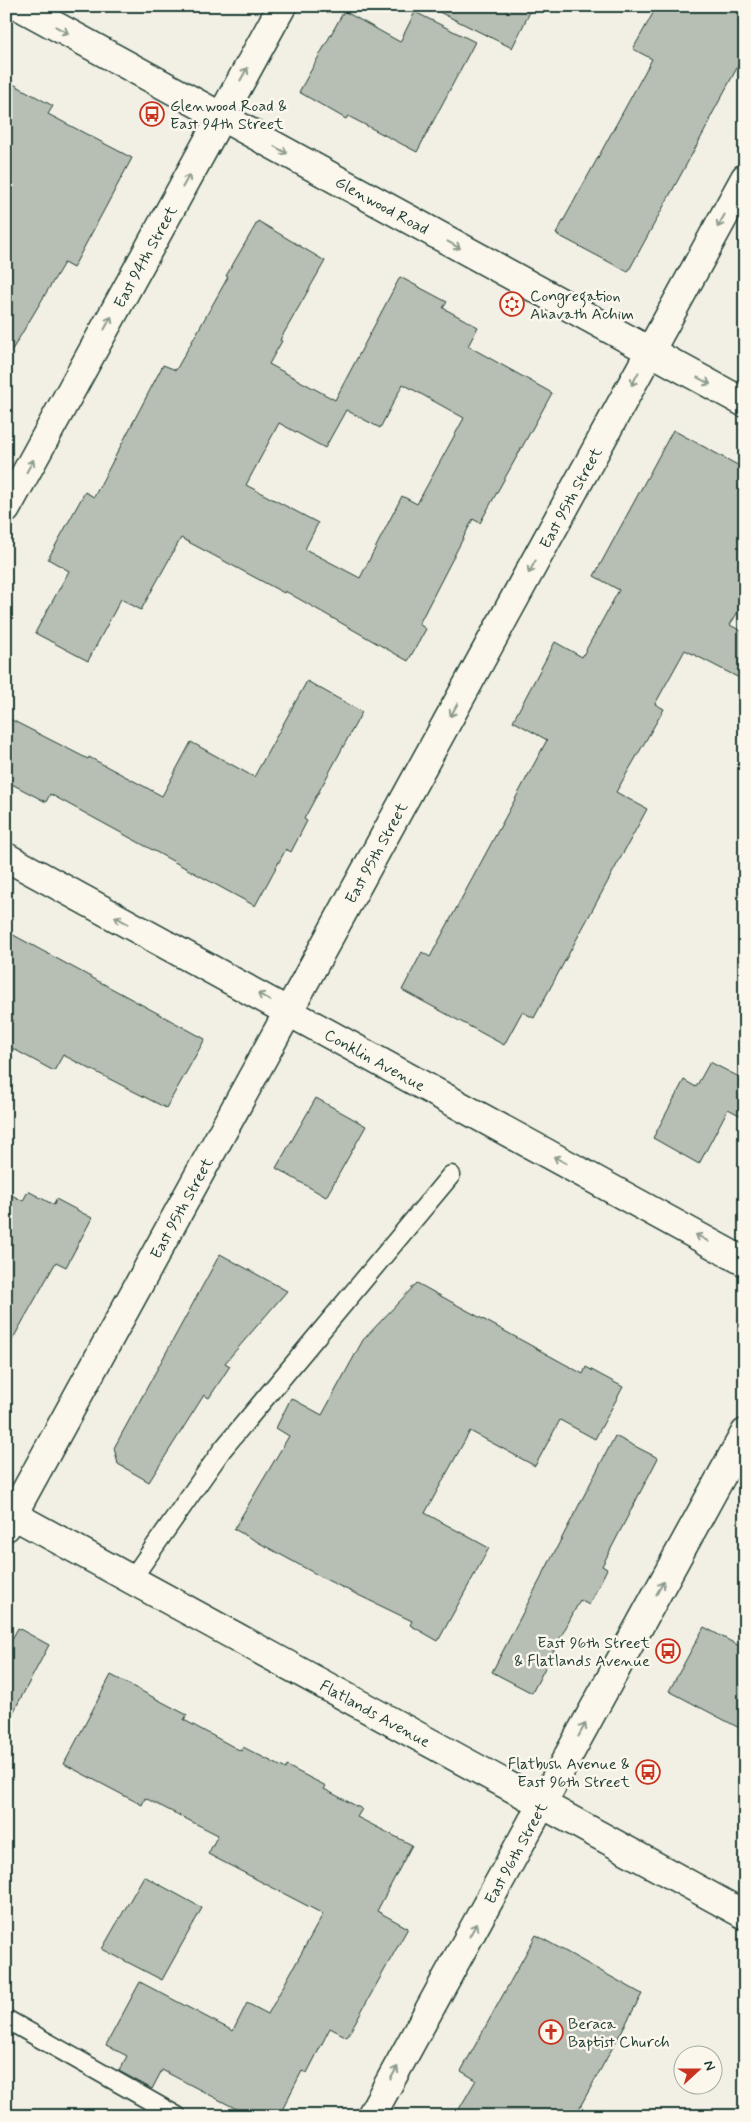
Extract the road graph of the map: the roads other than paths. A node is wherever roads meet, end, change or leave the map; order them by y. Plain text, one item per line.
1 (19, 6) edge
2 (282, 6) edge
3 (221, 117) junction
4 (745, 178) edge
5 (650, 352) junction
6 (745, 403) edge
7 (6, 508) edge
8 (6, 857) edge
9 (289, 1011) junction
10 (451, 1174) dead end
11 (745, 1262) edge
12 (745, 1433) edge
13 (9, 1518) edge
14 (131, 1580) junction
15 (542, 1804) junction
16 (745, 1915) edge
17 (6, 2019) edge
18 (177, 2116) edge
19 (371, 2116) edge

1 -> 3 street, Glenwood Road
3 -> 2 street, East 94th Street
3 -> 5 street, Glenwood Road
7 -> 3 street, East 94th Street
4 -> 5 street, East 95th Street
5 -> 6 street, Glenwood Road
5 -> 9 street, East 95th Street
9 -> 8 street, Conklin Avenue
11 -> 9 street, Conklin Avenue
9 - 13 street, East 95th Street
10 - 14 lane
15 -> 12 street, East 96th Street
13 - 14 street, Flatlands Avenue
14 - 15 street, Flatlands Avenue
15 - 16 street, Flatlands Avenue
19 -> 15 street, East 96th Street
17 - 18 lane

